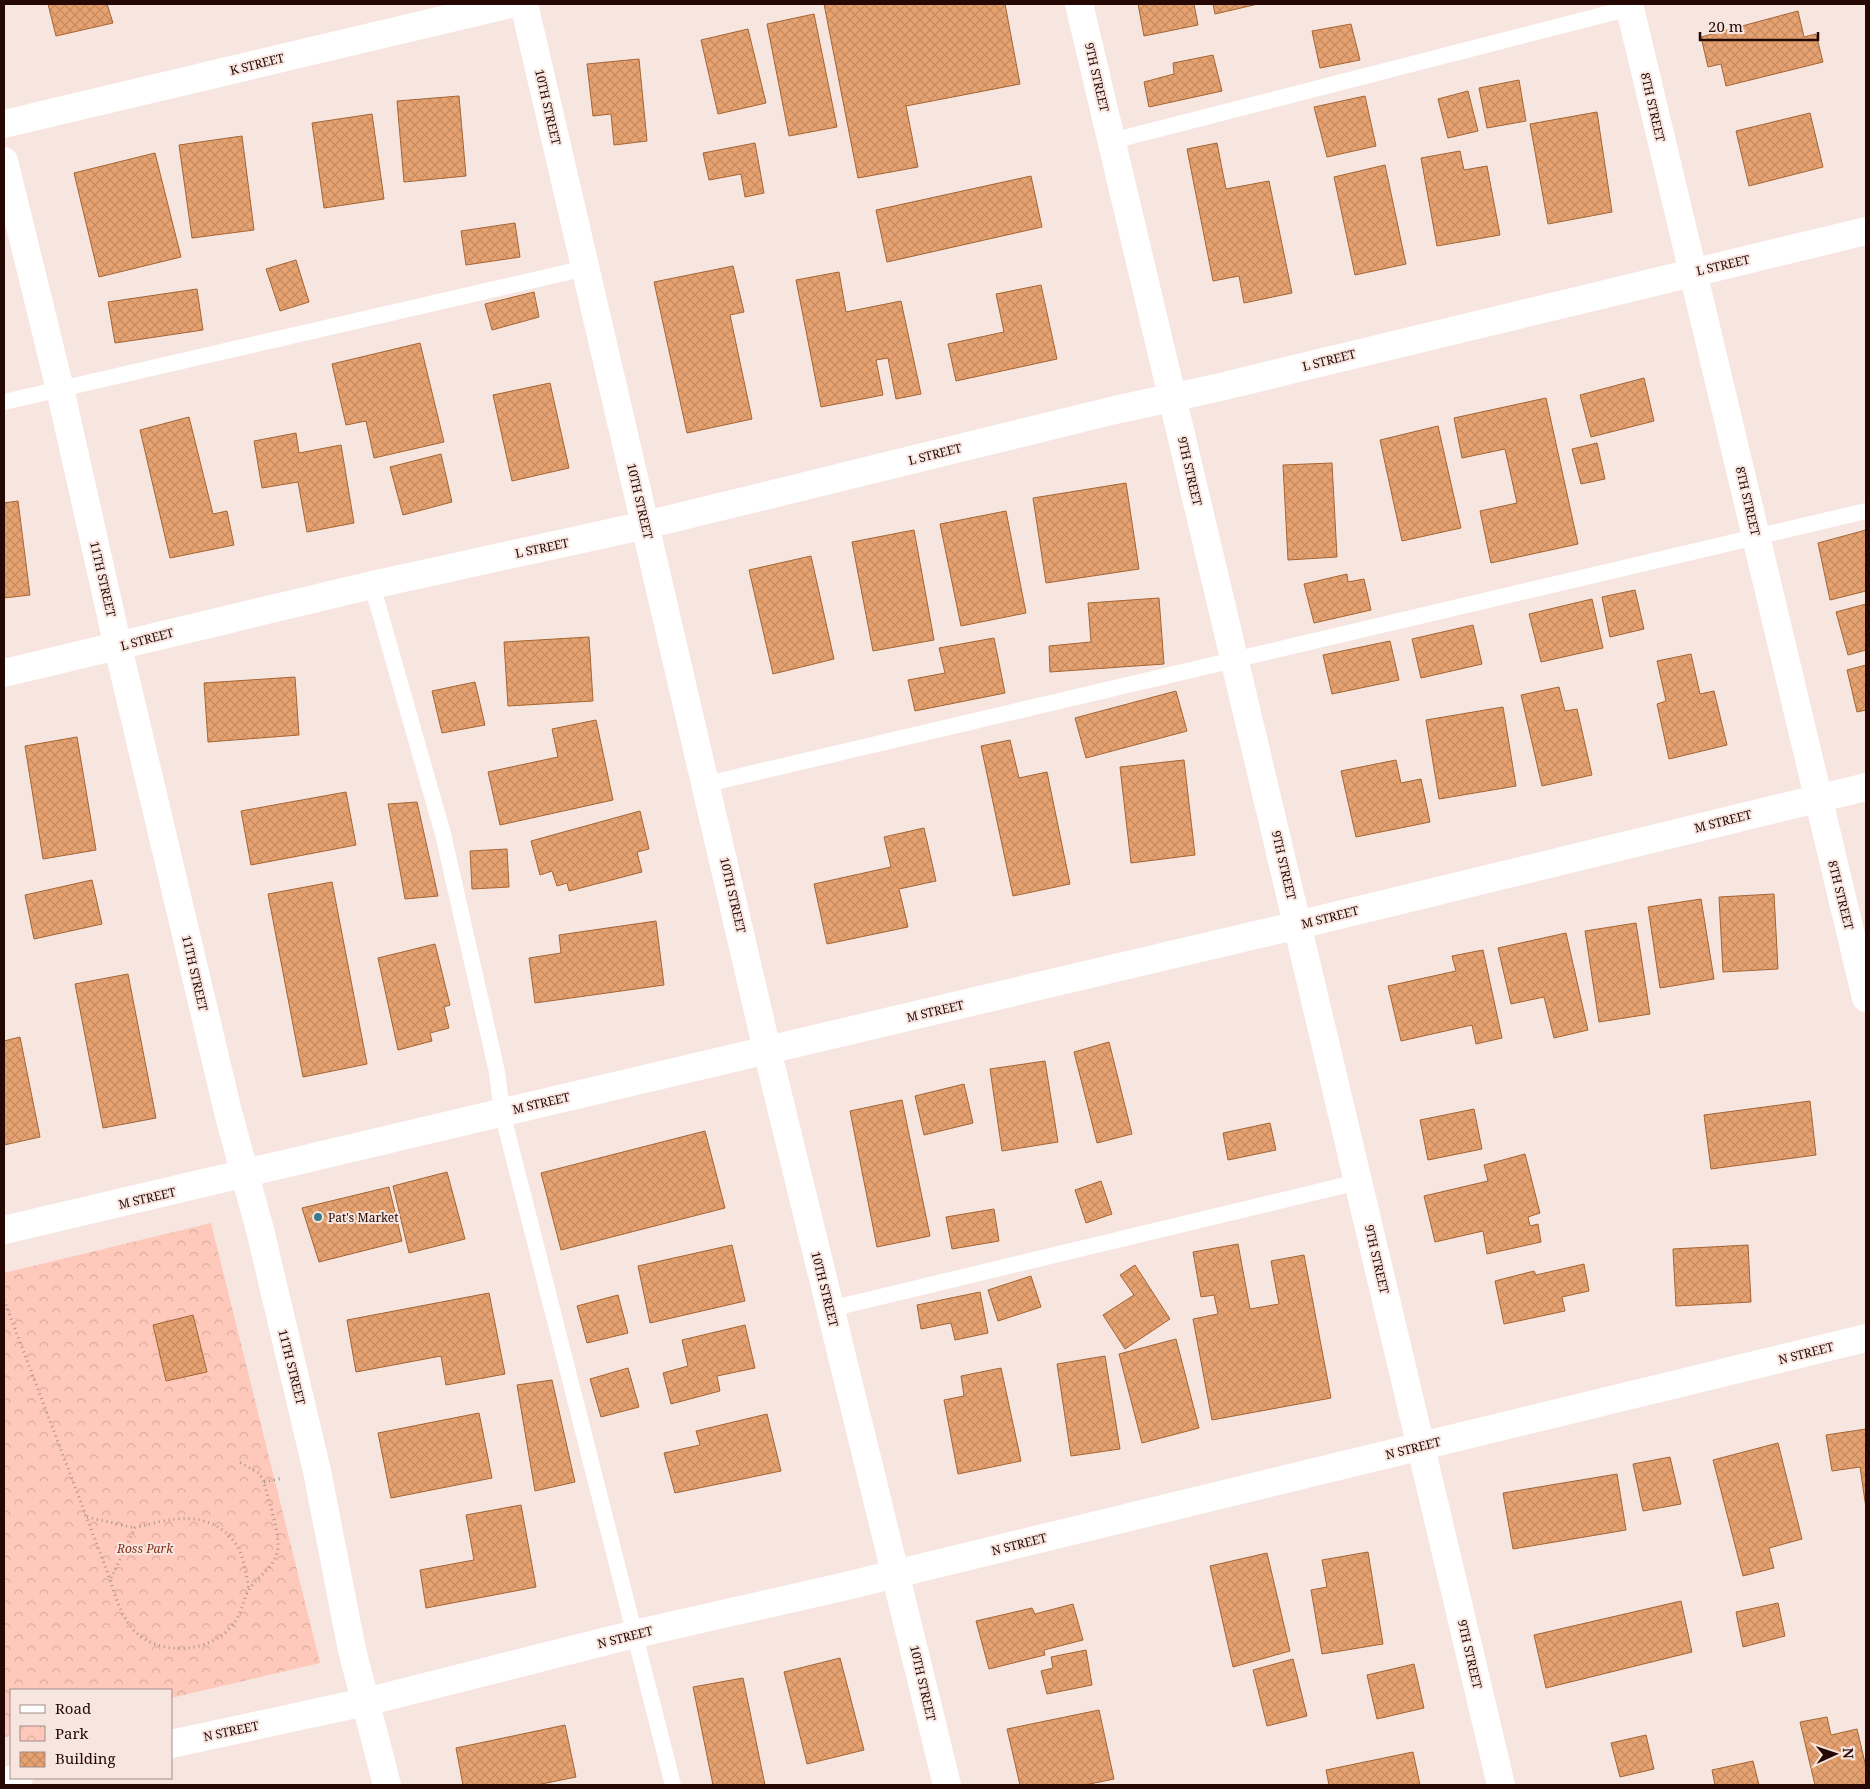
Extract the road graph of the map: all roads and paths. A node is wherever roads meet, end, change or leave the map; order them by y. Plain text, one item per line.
1 (510, 4) edge
2 (524, 4) edge
3 (1079, 4) edge
4 (1629, 6) edge
5 (4, 124) edge
6 (1112, 141) junction
7 (4, 161) edge
8 (1866, 231) edge
9 (586, 268) junction
10 (1693, 272) junction
11 (60, 389) junction
12 (1172, 398) junction
13 (4, 402) edge
14 (1866, 512) edge
15 (646, 525) junction
16 (1756, 538) junction
17 (372, 585) junction
18 (118, 647) junction
19 (1235, 660) junction
20 (4, 673) edge
21 (707, 784) junction
22 (1866, 787) edge
23 (1820, 798) junction
24 (1298, 925) junction
25 (1866, 998) edge
26 (767, 1050) junction
27 (502, 1112) junction
28 (244, 1175) junction
29 (1358, 1182) junction
30 (4, 1230) edge
31 (4, 1300) edge
32 (830, 1309) junction
33 (1866, 1338) edge
34 (1421, 1446) junction
35 (239, 1462) dead end
36 (87, 1517) junction
37 (135, 1528) junction
38 (897, 1574) junction
39 (110, 1579) junction
40 (249, 1590) junction
41 (635, 1634) junction
42 (365, 1702) junction
43 (172, 1744) edge
44 (387, 1785) edge
45 (674, 1785) edge
46 (947, 1785) edge
47 (1501, 1785) edge

1 - 5 street, K STREET
2 - 9 street, 10TH STREET
3 - 6 street, 9TH STREET
4 - 6 lane
4 - 10 street, 8TH STREET
6 - 12 street, 9TH STREET
7 - 11 street, 11TH STREET
8 - 10 street, L STREET
9 - 11 lane
9 - 15 street, 10TH STREET
10 - 12 street, L STREET
10 - 16 street, 8TH STREET
11 - 13 lane
11 - 18 street, 11TH STREET
12 - 15 street, L STREET
12 - 19 street, 9TH STREET
14 - 16 lane
15 - 17 street, L STREET
15 - 21 street, 10TH STREET
16 - 19 lane
16 - 23 street, 8TH STREET
17 - 18 street, L STREET
17 - 27 lane
18 - 20 street, L STREET
18 - 28 street, 11TH STREET
19 - 21 lane
19 - 24 street, 9TH STREET
21 - 26 street, 10TH STREET
22 - 23 street, M STREET
23 - 24 street, M STREET
23 - 25 street, 8TH STREET
24 - 26 street, M STREET
24 - 29 street, 9TH STREET
26 - 27 street, M STREET
26 - 32 street, 10TH STREET
27 - 28 street, M STREET
27 - 41 lane
28 - 30 street, M STREET
28 - 42 street, 11TH STREET
29 - 32 lane
29 - 34 street, 9TH STREET
31 - 36 path
32 - 38 street, 10TH STREET
33 - 34 street, N STREET
34 - 38 street, N STREET
34 - 47 street, 9TH STREET
35 - 40 path
36 - 37 path
36 - 39 path
37 - 39 path
37 - 40 path
38 - 41 street, N STREET
38 - 46 street, 10TH STREET
39 - 40 path
41 - 42 street, N STREET
41 - 45 lane
42 - 43 street, N STREET
42 - 44 street, 11TH STREET

